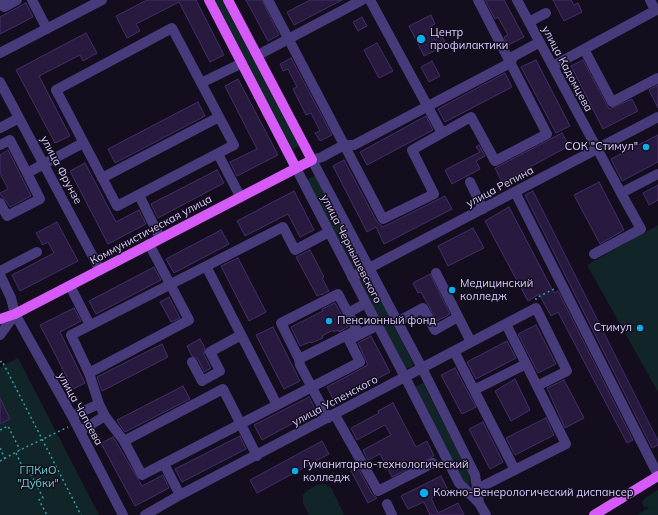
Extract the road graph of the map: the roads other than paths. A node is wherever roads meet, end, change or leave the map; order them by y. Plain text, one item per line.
1 (0, 0) edge
2 (17, 0) edge
3 (32, 0) edge
4 (102, 0) edge
5 (209, 0) edge
6 (228, 0) edge
7 (268, 0) edge
8 (362, 0) edge
9 (370, 0) edge
10 (478, 0) edge
11 (517, 0) edge
12 (650, 0) edge
13 (657, 9) edge
14 (546, 13) dead end
15 (528, 22) junction
16 (47, 29) junction
17 (288, 39) junction
18 (540, 42) junction
19 (584, 49) junction
20 (0, 53) edge
21 (258, 55) junction
22 (242, 63) junction
23 (510, 63) junction
24 (553, 66) junction
25 (658, 78) edge
26 (0, 82) edge
27 (201, 83) junction
28 (428, 106) junction
29 (219, 117) junction
30 (658, 117) edge
31 (19, 118) junction
32 (0, 128) edge
33 (442, 133) junction
34 (83, 143) junction
35 (0, 145) edge
36 (344, 145) junction
37 (597, 149) junction
38 (218, 154) junction
39 (312, 160) junction
40 (44, 164) junction
41 (296, 168) junction
42 (27, 173) junction
43 (658, 174) edge
44 (102, 178) junction
45 (470, 182) dead end
46 (515, 192) junction
47 (621, 193) junction
48 (139, 195) junction
49 (240, 196) junction
50 (0, 203) edge
51 (483, 209) junction
52 (329, 232) junction
53 (160, 238) junction
54 (149, 244) junction
55 (37, 252) dead end
56 (594, 254) dead end
57 (206, 266) junction
58 (370, 268) junction
59 (100, 270) junction
60 (0, 271) edge
61 (436, 273) dead end
62 (0, 276) edge
63 (352, 277) junction
64 (170, 284) junction
65 (70, 286) junction
66 (366, 303) junction
67 (348, 313) junction
68 (15, 314) junction
69 (458, 318) junction
70 (0, 319) edge
71 (397, 322) junction
72 (506, 324) junction
73 (90, 325) junction
74 (378, 325) junction
75 (0, 335) edge
76 (241, 335) junction
77 (471, 342) junction
78 (454, 350) junction
79 (299, 359) junction
80 (192, 362) dead end
81 (526, 364) junction
82 (422, 368) junction
83 (88, 372) junction
84 (405, 377) junction
85 (537, 386) junction
86 (311, 387) junction
87 (474, 390) junction
88 (99, 404) junction
89 (277, 405) junction
90 (105, 416) junction
91 (331, 416) junction
92 (76, 424) junction
93 (241, 424) junction
94 (124, 441) junction
95 (257, 456) junction
96 (433, 463) dead end
97 (164, 464) junction
98 (516, 470) junction
99 (658, 475) edge
100 (477, 489) junction
101 (180, 496) junction
102 (479, 503) junction
103 (387, 504) dead end
104 (123, 515) edge
105 (145, 515) edge
106 (392, 515) edge
107 (486, 515) edge
108 (594, 515) edge

1 - 2 street
3 - 16 street
4 - 16 street
5 - 22 main road, улица Чернышевского
6 - 21 main road, улица Чернышевского
7 - 17 street
8 - 17 street
9 - 28 street
10 - 23 street
11 - 15 street, улица Кадомцева
12 - 13 street
13 - 19 street
14 - 15 street
15 - 18 street, улица Кадомцева
16 - 20 street
17 - 21 street
17 - 36 street
18 - 23 street
18 - 24 street, улица Кадомцева
19 - 24 street
19 - 25 street
21 - 39 main road, улица Чернышевского
22 - 27 street
22 - 41 main road, улица Чернышевского
23 - 28 street
23 - 33 street
24 - 37 street, улица Кадомцева
26 - 31 street, улица Фрунзе
27 - 29 street
27 - 34 street
28 - 33 street
28 - 36 street
29 - 38 street
29 - 44 street
30 - 37 street, улица Репина
31 - 32 street
31 - 40 street, улица Фрунзе
33 - 36 street
34 - 40 street
34 - 44 street
35 - 42 street
36 - 39 street
37 - 46 street, улица Репина
37 - 47 street, улица Кадомцева
38 - 48 street
38 - 49 street
39 - 41 main road, Коммунистическая улица
39 - 58 street, улица Чернышевского
40 - 42 street
40 - 59 street, улица Фрунзе
41 - 49 main road, Коммунистическая улица
41 - 52 street, улица Чернышевского
42 - 50 street
43 - 47 street
44 - 48 street
45 - 51 street
46 - 51 street, улица Репина
46 - 99 street
47 - 56 street, улица Кадомцева
48 - 53 street
49 - 53 main road, Коммунистическая улица
51 - 58 street, улица Репина
52 - 57 street
52 - 63 street, улица Чернышевского
53 - 54 main road, Коммунистическая улица
54 - 59 main road, Коммунистическая улица
54 - 64 street
55 - 60 street
57 - 64 street
57 - 76 street
58 - 63 street, улица Репина
58 - 71 street, улица Чернышевского
59 - 65 main road, Коммунистическая улица
61 - 69 street
62 - 68 street, улица Чапаева
63 - 66 street, улица Чернышевского
64 - 73 street
64 - 83 street
65 - 68 main road, Коммунистическая улица
65 - 73 street
66 - 67 street
66 - 74 street, улица Чернышевского
67 - 79 street
67 - 79 street
68 - 70 main road, Коммунистическая улица
68 - 75 street
68 - 92 street, улица Чапаева
69 - 71 street
69 - 77 street
71 - 82 street, улица Чернышевского
72 - 77 street, улица Успенского
72 - 81 street
72 - 85 street, улица Успенского
73 - 83 street
74 - 84 street, улица Чернышевского
74 - 86 street
76 - 80 street
76 - 89 street
77 - 78 street, улица Успенского
78 - 82 street, улица Успенского
78 - 87 street
79 - 86 street
81 - 85 street
81 - 87 street
82 - 84 street, улица Успенского
82 - 100 street, улица Чернышевского
83 - 88 street
84 - 91 street, улица Успенского
84 - 102 street, улица Чернышевского
85 - 98 street
86 - 89 street
86 - 91 street
87 - 98 street
88 - 90 street
88 - 92 street
89 - 93 street
90 - 92 street
90 - 94 street
91 - 95 street, улица Успенского
91 - 96 street
92 - 104 street, улица Чапаева
93 - 94 street
93 - 95 street
93 - 97 street
94 - 97 street
95 - 101 street, улица Успенского
97 - 101 street
98 - 100 street
99 - 108 main road
100 - 102 street, улица Чернышевского
101 - 105 street, улица Успенского
102 - 107 street, улица Чернышевского
103 - 106 street

